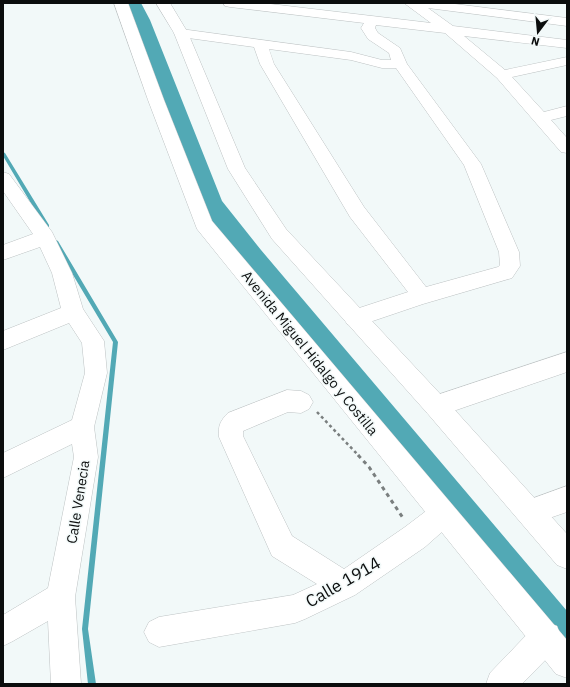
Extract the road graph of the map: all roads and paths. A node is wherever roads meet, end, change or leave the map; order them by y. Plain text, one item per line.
1 (122, 3) edge
2 (163, 3) edge
3 (230, 3) edge
4 (411, 3) edge
5 (416, 3) edge
6 (372, 20) junction
7 (567, 22) edge
8 (448, 29) junction
9 (181, 33) junction
10 (567, 44) edge
11 (260, 45) junction
12 (567, 61) edge
13 (400, 64) junction
14 (502, 75) junction
15 (567, 111) edge
16 (539, 118) junction
17 (567, 148) edge
18 (3, 178) edge
19 (45, 237) junction
20 (3, 253) edge
21 (422, 296) junction
22 (73, 312) junction
23 (355, 318) junction
24 (3, 341) edge
25 (567, 362) edge
26 (302, 402) joint
27 (436, 406) junction
28 (82, 427) junction
29 (3, 466) edge
30 (567, 499) edge
31 (529, 512) junction
32 (443, 514) junction
33 (415, 537) junction
34 (567, 555) edge
35 (345, 585) junction
36 (61, 597) junction
37 (3, 631) edge
38 (160, 632) dead end
39 (546, 638) junction
40 (567, 663) edge
41 (66, 684) edge
42 (501, 684) edge

1 - 32 street, Avenida Miguel Hidalgo y Costilla
2 - 9 street
3 - 6 street
4 - 8 street
5 - 7 street
6 - 8 street
6 - 13 street
8 - 10 street
8 - 14 street
9 - 11 street
9 - 23 street
11 - 13 street
11 - 21 street
12 - 14 street
13 - 21 street
14 - 16 street
15 - 16 street
16 - 17 street
18 - 19 street, Calle Venecia
19 - 20 street
19 - 22 street, Calle Venecia
21 - 23 street
22 - 24 street
22 - 28 street, Calle Venecia
23 - 27 street
25 - 27 street
26 - 33 path
26 - 35 street
27 - 31 street
28 - 29 street
28 - 36 street, Calle Venecia
30 - 31 street
31 - 34 street
32 - 33 street, Calle 1914
32 - 39 street, Avenida Miguel Hidalgo y Costilla
33 - 35 street, Calle 1914
35 - 38 street, Calle 1914
36 - 37 street
36 - 41 street, Calle Venecia
39 - 40 street, Avenida Miguel Hidalgo y Costilla
39 - 42 street

